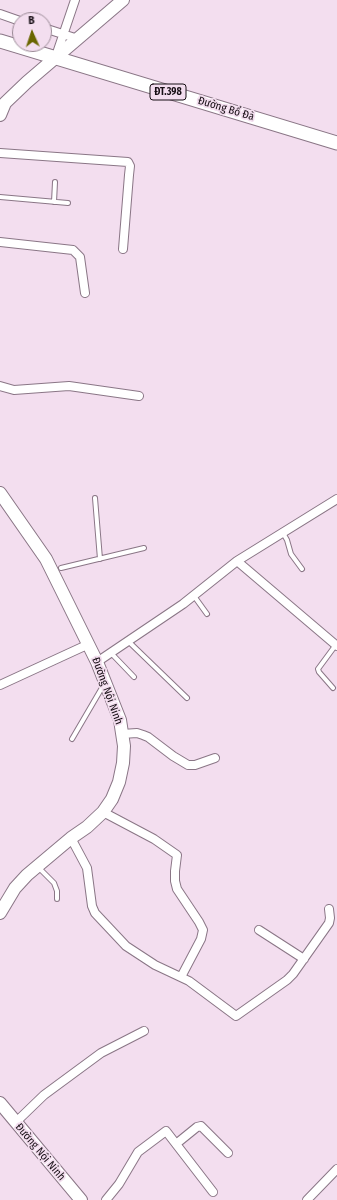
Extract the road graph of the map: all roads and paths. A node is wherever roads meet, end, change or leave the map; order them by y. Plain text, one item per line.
1 (75, 0) edge
2 (123, 0) edge
3 (0, 14) edge
4 (12, 18) edge
5 (52, 31) edge
6 (63, 34) junction
7 (78, 39) junction
8 (0, 41) edge
9 (55, 58) junction
10 (0, 115) edge
11 (337, 143) edge
12 (0, 153) edge
13 (55, 182) dead end
14 (0, 198) edge
15 (54, 202) junction
16 (68, 203) dead end
17 (0, 242) edge
18 (123, 249) dead end
19 (85, 293) dead end
20 (0, 386) edge
21 (139, 396) dead end
22 (0, 493) edge
23 (95, 498) dead end
24 (337, 499) edge
25 (283, 532) junction
26 (144, 548) dead end
27 (100, 559) junction
28 (237, 561) junction
29 (57, 569) junction
30 (302, 569) dead end
31 (193, 596) junction
32 (207, 614) dead end
33 (128, 641) junction
34 (89, 644) junction
35 (336, 645) edge
36 (111, 652) junction
37 (98, 662) junction
38 (134, 676) dead end
39 (105, 682) junction
40 (0, 685) edge
41 (333, 688) dead end
42 (187, 698) dead end
43 (122, 734) junction
44 (72, 738) dead end
45 (215, 758) dead end
46 (103, 812) junction
47 (71, 838) junction
48 (38, 866) junction
49 (57, 899) dead end
50 (329, 909) dead end
51 (0, 913) edge
52 (259, 930) dead end
53 (304, 959) junction
54 (181, 977) junction
55 (144, 1031) dead end
56 (0, 1103) edge
57 (16, 1122) junction
58 (176, 1144) junction
59 (228, 1153) dead end
60 (337, 1169) edge
61 (213, 1192) dead end
62 (81, 1200) edge
63 (106, 1200) edge
64 (307, 1200) edge

1 - 6 street
2 - 7 street
3 - 4 street
5 - 6 street
6 - 7 street
6 - 9 street
7 - 9 street
8 - 9 main road, Đường Bổ Đà / ĐT.398
9 - 10 street
9 - 11 main road, Đường Bổ Đà / ĐT.398
12 - 18 street
13 - 15 lane
14 - 15 lane
15 - 16 lane
17 - 19 street
20 - 21 street
22 - 29 street, Đường Nội Ninh
23 - 27 lane
24 - 25 street
25 - 28 street
25 - 30 lane
26 - 27 lane
27 - 29 lane
28 - 31 street
28 - 35 street
29 - 34 street, Đường Nội Ninh
31 - 32 lane
31 - 33 street
33 - 36 street
33 - 42 lane
34 - 37 street, Đường Nội Ninh
34 - 40 street
35 - 41 lane
36 - 37 street
36 - 38 lane
37 - 39 street, Đường Nội Ninh
39 - 43 street, Đường Nội Ninh
39 - 44 lane
43 - 45 street
43 - 46 street, Đường Nội Ninh
46 - 47 street, Đường Nội Ninh
46 - 54 street
47 - 48 street, Đường Nội Ninh
47 - 54 street
48 - 49 lane
48 - 51 street, Đường Nội Ninh
50 - 53 street
52 - 53 street
53 - 54 street
55 - 57 street
56 - 57 street, Đường Nội Ninh
57 - 62 street, Đường Nội Ninh
58 - 59 street
58 - 61 street
58 - 63 street
60 - 64 street

